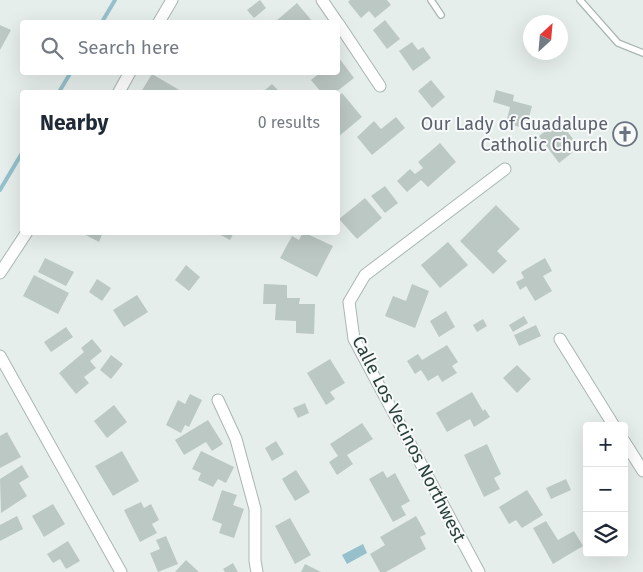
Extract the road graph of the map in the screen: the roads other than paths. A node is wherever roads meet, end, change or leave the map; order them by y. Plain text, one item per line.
1 (172, 0) edge
2 (322, 0) edge
3 (431, 0) edge
4 (580, 0) edge
5 (441, 15) dead end
6 (160, 20) edge
7 (335, 20) edge
8 (340, 27) edge
9 (643, 53) edge
10 (128, 75) edge
11 (380, 86) dead end
12 (119, 90) edge
13 (505, 168) dead end
14 (25, 235) edge
15 (0, 273) edge
16 (560, 339) dead end
17 (0, 356) edge
18 (218, 400) dead end
19 (612, 422) edge
20 (628, 448) edge
21 (643, 472) edge
22 (121, 572) edge
23 (257, 572) edge
24 (478, 572) edge

1 - 6 street
2 - 7 street
3 - 5 lane
4 - 9 lane
8 - 11 street
10 - 12 street
13 - 24 street, Calle Los Vecinos Northwest
14 - 15 street
16 - 19 street
17 - 22 street
18 - 23 street
20 - 21 street

